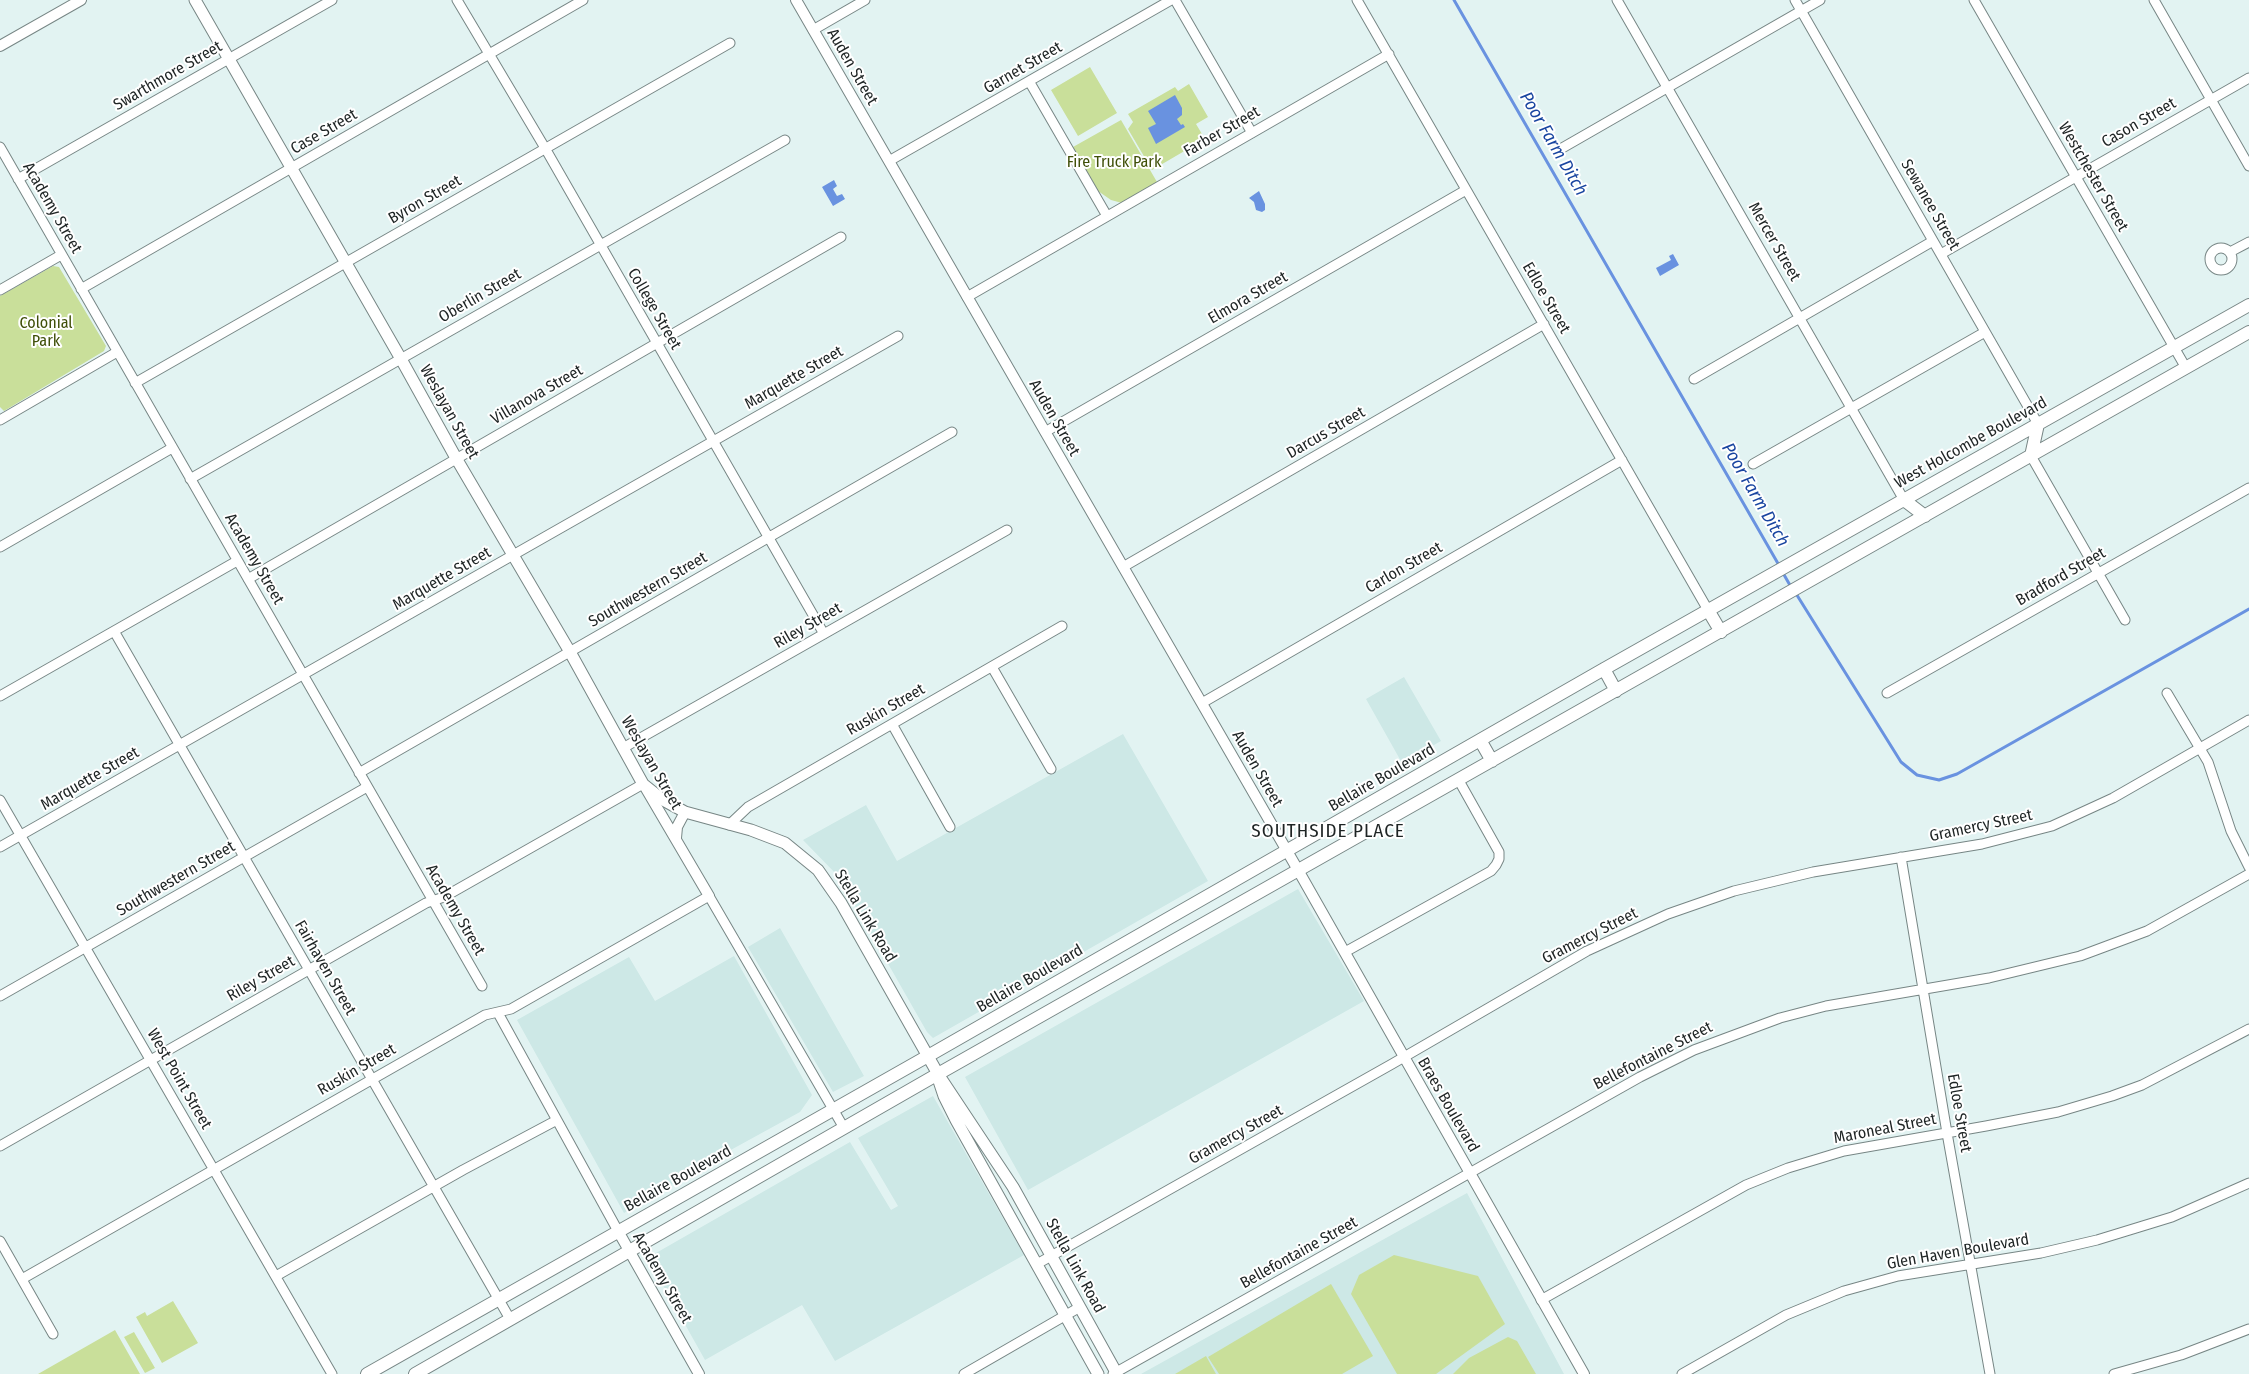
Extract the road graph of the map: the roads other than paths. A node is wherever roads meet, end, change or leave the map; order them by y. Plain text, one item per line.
1 (81, 0) edge
2 (195, 0) edge
3 (332, 0) edge
4 (458, 0) edge
5 (583, 0) edge
6 (796, 0) edge
7 (865, 0) edge
8 (1171, 0) edge
9 (1175, 0) edge
10 (1358, 0) edge
11 (1617, 0) edge
12 (1795, 0) edge
13 (1820, 0) edge
14 (1974, 0) edge
15 (2154, 0) edge
16 (1801, 11) junction
17 (813, 30) junction
18 (730, 43) dead end
19 (0, 46) edge
20 (490, 54) junction
21 (1389, 54) junction
22 (229, 59) junction
23 (2249, 78) edge
24 (1030, 81) junction
25 (1668, 88) junction
26 (2211, 99) junction
27 (1252, 133) junction
28 (785, 140) dead end
29 (545, 148) junction
30 (1558, 151) dead end
31 (2, 154) edge
32 (889, 161) junction
33 (2249, 166) edge
34 (292, 168) junction
35 (2076, 177) junction
36 (18, 179) junction
37 (1466, 190) junction
38 (1107, 216) junction
39 (841, 237) dead end
40 (1933, 241) junction
41 (2249, 242) edge
42 (600, 246) junction
43 (2230, 252) dead end
44 (1941, 254) junction
45 (61, 255) junction
46 (346, 262) junction
47 (81, 289) junction
48 (0, 290) edge
49 (967, 297) junction
50 (2249, 305) edge
51 (2235, 313) junction
52 (1800, 318) junction
53 (1544, 324) junction
54 (1985, 332) junction
55 (2249, 333) edge
56 (898, 336) dead end
57 (656, 344) junction
58 (2174, 348) junction
59 (117, 352) junction
60 (401, 358) junction
61 (2186, 368) junction
62 (1694, 378) dead end
63 (135, 383) junction
64 (1852, 408) junction
65 (0, 420) edge
66 (2038, 424) junction
67 (952, 432) dead end
68 (1045, 432) junction
69 (713, 441) junction
70 (172, 448) junction
71 (2031, 456) junction
72 (456, 458) junction
73 (1622, 460) junction
74 (1753, 464) dead end
75 (190, 479) junction
76 (2249, 488) edge
77 (1904, 500) junction
78 (1925, 516) junction
79 (1007, 530) dead end
80 (769, 538) junction
81 (0, 548) edge
82 (513, 555) junction
83 (238, 561) junction
84 (1123, 567) junction
85 (2099, 573) junction
86 (248, 579) junction
87 (1708, 610) junction
88 (2126, 620) dead end
89 (1062, 626) dead end
90 (114, 631) junction
91 (1721, 632) junction
92 (824, 634) junction
93 (570, 652) junction
94 (992, 667) junction
95 (1604, 669) junction
96 (303, 675) junction
97 (1616, 691) junction
98 (1888, 693) dead end
99 (2167, 693) dead end
100 (0, 696) edge
101 (1202, 703) junction
102 (2249, 720) edge
103 (892, 724) junction
104 (1480, 740) junction
105 (180, 745) junction
106 (623, 748) junction
107 (2200, 748) junction
108 (1492, 761) junction
109 (1051, 769) dead end
110 (360, 773) junction
111 (1458, 779) junction
112 (643, 784) junction
113 (367, 787) junction
114 (0, 800) edge
115 (685, 812) junction
116 (729, 825) junction
117 (950, 827) dead end
118 (21, 836) junction
119 (676, 838) junction
120 (0, 847) edge
121 (1287, 851) junction
122 (244, 857) junction
123 (1901, 857) junction
124 (2249, 867) edge
125 (1298, 870) junction
126 (2249, 874) edge
127 (709, 896) junction
128 (433, 902) junction
129 (1148, 930) junction
130 (86, 948) junction
131 (1160, 948) junction
132 (1345, 952) junction
133 (308, 969) junction
134 (482, 986) dead end
135 (1924, 989) junction
136 (0, 996) edge
137 (1019, 1004) junction
138 (498, 1013) junction
139 (1030, 1022) junction
140 (2249, 1028) edge
141 (928, 1056) junction
142 (1404, 1058) junction
143 (150, 1060) junction
144 (938, 1074) junction
145 (372, 1078) junction
146 (834, 1110) junction
147 (557, 1120) junction
148 (844, 1128) junction
149 (1947, 1133) junction
150 (0, 1146) edge
151 (214, 1170) junction
152 (1470, 1174) junction
153 (2249, 1183) edge
154 (434, 1186) junction
155 (1013, 1188) junction
156 (998, 1196) junction
157 (618, 1231) junction
158 (0, 1241) edge
159 (630, 1251) junction
160 (1051, 1256) junction
161 (1037, 1264) junction
162 (1971, 1264) junction
163 (276, 1276) junction
164 (22, 1279) junction
165 (499, 1300) junction
166 (1541, 1300) junction
167 (1080, 1307) junction
168 (1066, 1315) junction
169 (510, 1319) junction
170 (2249, 1329) edge
171 (53, 1334) dead end
172 (1116, 1373) edge
173 (332, 1374) edge
174 (367, 1374) edge
175 (415, 1374) edge
176 (699, 1374) edge
177 (964, 1374) edge
178 (1098, 1374) edge
179 (1584, 1374) edge
180 (1682, 1374) edge
181 (1990, 1374) edge
182 (2114, 1374) edge

1 - 19 street
2 - 22 main road, Weslayan Street
3 - 22 street, Swarthmore Street
4 - 20 street, College Street
5 - 20 street, Case Street
6 - 17 street, Auden Street
7 - 17 street
8 - 24 street, Garnet Street
9 - 27 street
10 - 21 street, Edloe Street
11 - 25 street, Mercer Street
12 - 16 street, Sewanee Street
13 - 16 street
14 - 35 street, Westchester Street
15 - 26 street
16 - 25 street
16 - 40 street, Sewanee Street
17 - 32 street, Auden Street
18 - 29 street, Byron Street
20 - 29 street, College Street
20 - 34 street, Case Street
21 - 27 street, Farber Street
21 - 37 street, Edloe Street
22 - 34 main road, Weslayan Street
22 - 36 street, Swarthmore Street
23 - 26 street, Cason Street
24 - 32 street, Garnet Street
24 - 38 street
25 - 30 street
25 - 52 street, Mercer Street
26 - 33 street
26 - 35 street, Cason Street
27 - 38 street, Farber Street
28 - 42 street, Oberlin Street
29 - 42 street, College Street
29 - 46 street, Byron Street
31 - 36 street, Academy Street
32 - 49 street, Auden Street
34 - 46 main road, Weslayan Street
34 - 47 street, Case Street
35 - 44 street, Cason Street
35 - 58 street, Westchester Street
36 - 45 street, Academy Street
37 - 53 street, Edloe Street
37 - 68 street, Elmora Street
38 - 49 street, Farber Street
39 - 57 street, Villanova Street
40 - 44 street, Sewanee Street
40 - 52 street
41 - 43 street
42 - 57 street, College Street
42 - 60 street, Oberlin Street
44 - 54 street, Sewanee Street
45 - 47 street, Academy Street
45 - 48 street
46 - 60 main road, Weslayan Street
46 - 63 street, Byron Street
47 - 59 street, Academy Street
49 - 68 street, Auden Street
50 - 51 main road, West Holcombe Boulevard
51 - 55 main road
51 - 58 main road, West Holcombe Boulevard
52 - 62 street
52 - 64 street, Mercer Street
53 - 73 street, Edloe Street
53 - 84 street, Darcus Street
54 - 64 street
54 - 66 street, Sewanee Street
55 - 61 main road
56 - 69 street, Marquette Street
57 - 69 street, College Street
57 - 72 street, Villanova Street
58 - 61 street, Westchester Street
58 - 66 main road, West Holcombe Boulevard
59 - 63 street, Academy Street
59 - 65 street
60 - 72 main road, Weslayan Street
60 - 75 street, Oberlin Street
61 - 71 main road
63 - 70 street, Academy Street
64 - 74 street
64 - 77 street, Mercer Street
66 - 71 main road
66 - 77 main road, West Holcombe Boulevard
67 - 80 street, Southwestern Street
68 - 84 street, Auden Street
69 - 80 street, College Street
69 - 82 street, Marquette Street
70 - 75 street, Academy Street
70 - 81 street
71 - 78 main road
71 - 85 street
72 - 82 main road, Weslayan Street
72 - 86 street, Villanova Street
73 - 87 street, Edloe Street
73 - 101 street, Carlon Street
75 - 83 street, Academy Street
76 - 85 street, Bradford Street
77 - 78 main road
77 - 87 main road, West Holcombe Boulevard
78 - 91 main road
79 - 92 street, Riley Street
80 - 92 street, College Street
80 - 93 street, Southwestern Street
82 - 93 main road, Weslayan Street
82 - 96 street, Marquette Street
83 - 86 street, Academy Street
83 - 90 street
84 - 101 street, Auden Street
85 - 88 street
85 - 98 street, Bradford Street
86 - 96 street, Academy Street
87 - 91 main road
87 - 95 main road, Bellaire Boulevard
89 - 94 street, Ruskin Street
90 - 100 street
90 - 105 street, Fairhaven Street
91 - 97 main road
92 - 106 street, Riley Street
93 - 106 main road, Weslayan Street
93 - 110 street, Southwestern Street
94 - 103 street, Ruskin Street
94 - 109 street
95 - 97 main road
95 - 104 main road, Bellaire Boulevard
96 - 105 street, Marquette Street
96 - 110 street, Academy Street
97 - 108 main road
99 - 107 street
101 - 121 street, Auden Street
102 - 107 street, Gramercy Street
103 - 116 street, Ruskin Street
103 - 117 street
104 - 108 main road
104 - 121 main road, Bellaire Boulevard
105 - 118 street, Marquette Street
105 - 122 street, Fairhaven Street
106 - 112 main road, Weslayan Street
107 - 123 street, Gramercy Street
107 - 124 street
108 - 111 main road
110 - 113 street, Academy Street
111 - 125 main road
111 - 132 street
112 - 115 main road, Stella Link Road
112 - 119 street, Weslayan Street
112 - 128 street, Riley Street
113 - 122 street, Southwestern Street
113 - 128 street, Academy Street
114 - 118 street, West Point Street
115 - 116 main road, Stella Link Road
115 - 119 street, Weslayan Street
116 - 141 main road, Stella Link Road
118 - 120 street, Marquette Street
118 - 130 street, West Point Street
119 - 127 street, Weslayan Street
121 - 125 street, Braes Boulevard
121 - 129 main road, Bellaire Boulevard
122 - 130 street, Southwestern Street
122 - 133 street, Fairhaven Street
123 - 135 street, Edloe Street
123 - 142 street, Gramercy Street
125 - 131 main road
125 - 132 street, Braes Boulevard
126 - 135 street, Bellefontaine Street
127 - 138 street, Ruskin Street
127 - 146 street, Weslayan Street
128 - 133 street, Riley Street
128 - 134 street, Academy Street
129 - 131 main road
129 - 137 main road, Bellaire Boulevard
130 - 136 street, Southwestern Street
130 - 143 street, West Point Street
131 - 139 main road
132 - 142 street, Braes Boulevard
133 - 143 street, Riley Street
133 - 145 street, Fairhaven Street
135 - 149 street, Edloe Street
135 - 152 street, Bellefontaine Street
137 - 139 main road
137 - 141 main road, Bellaire Boulevard
138 - 145 street, Ruskin Street
138 - 147 street, Academy Street
139 - 144 main road
140 - 149 street, Maroneal Street
141 - 144 main road, Stella Link Road
141 - 146 main road, Bellaire Boulevard
142 - 152 street, Braes Boulevard
142 - 160 street, Gramercy Street
143 - 150 street, Riley Street
143 - 151 street, West Point Street
144 - 148 main road
144 - 155 main road, Stella Link Road
144 - 156 main road, Stella Link Road
145 - 151 street, Ruskin Street
145 - 154 street, Fairhaven Street
146 - 148 street, Weslayan Street
146 - 157 main road, Bellaire Boulevard
147 - 154 street
147 - 157 street, Academy Street
148 - 159 main road
149 - 162 street, Edloe Street
149 - 166 street, Maroneal Street
151 - 163 street, West Point Street
151 - 164 street, Ruskin Street
152 - 166 street, Braes Boulevard
152 - 172 street, Bellefontaine Street
153 - 162 street, Glen Haven Boulevard
154 - 163 street
154 - 165 street, Fairhaven Street
155 - 156 main road
155 - 160 main road, Stella Link Road
156 - 161 main road, Stella Link Road
157 - 159 street, Academy Street
157 - 165 main road, Bellaire Boulevard
158 - 164 street
159 - 169 main road
159 - 176 street, Academy Street
160 - 161 street, Gramercy Street
160 - 167 main road, Stella Link Road
161 - 168 main road, Stella Link Road
162 - 180 street, Glen Haven Boulevard
162 - 181 street, Edloe Street
163 - 173 street, West Point Street
164 - 171 street
165 - 169 street, Fairhaven Street
165 - 174 main road, Bellaire Boulevard
166 - 179 street, Braes Boulevard
167 - 168 street
167 - 172 main road, Stella Link Road
168 - 177 street
168 - 178 main road, Stella Link Road
169 - 175 main road
170 - 182 street

